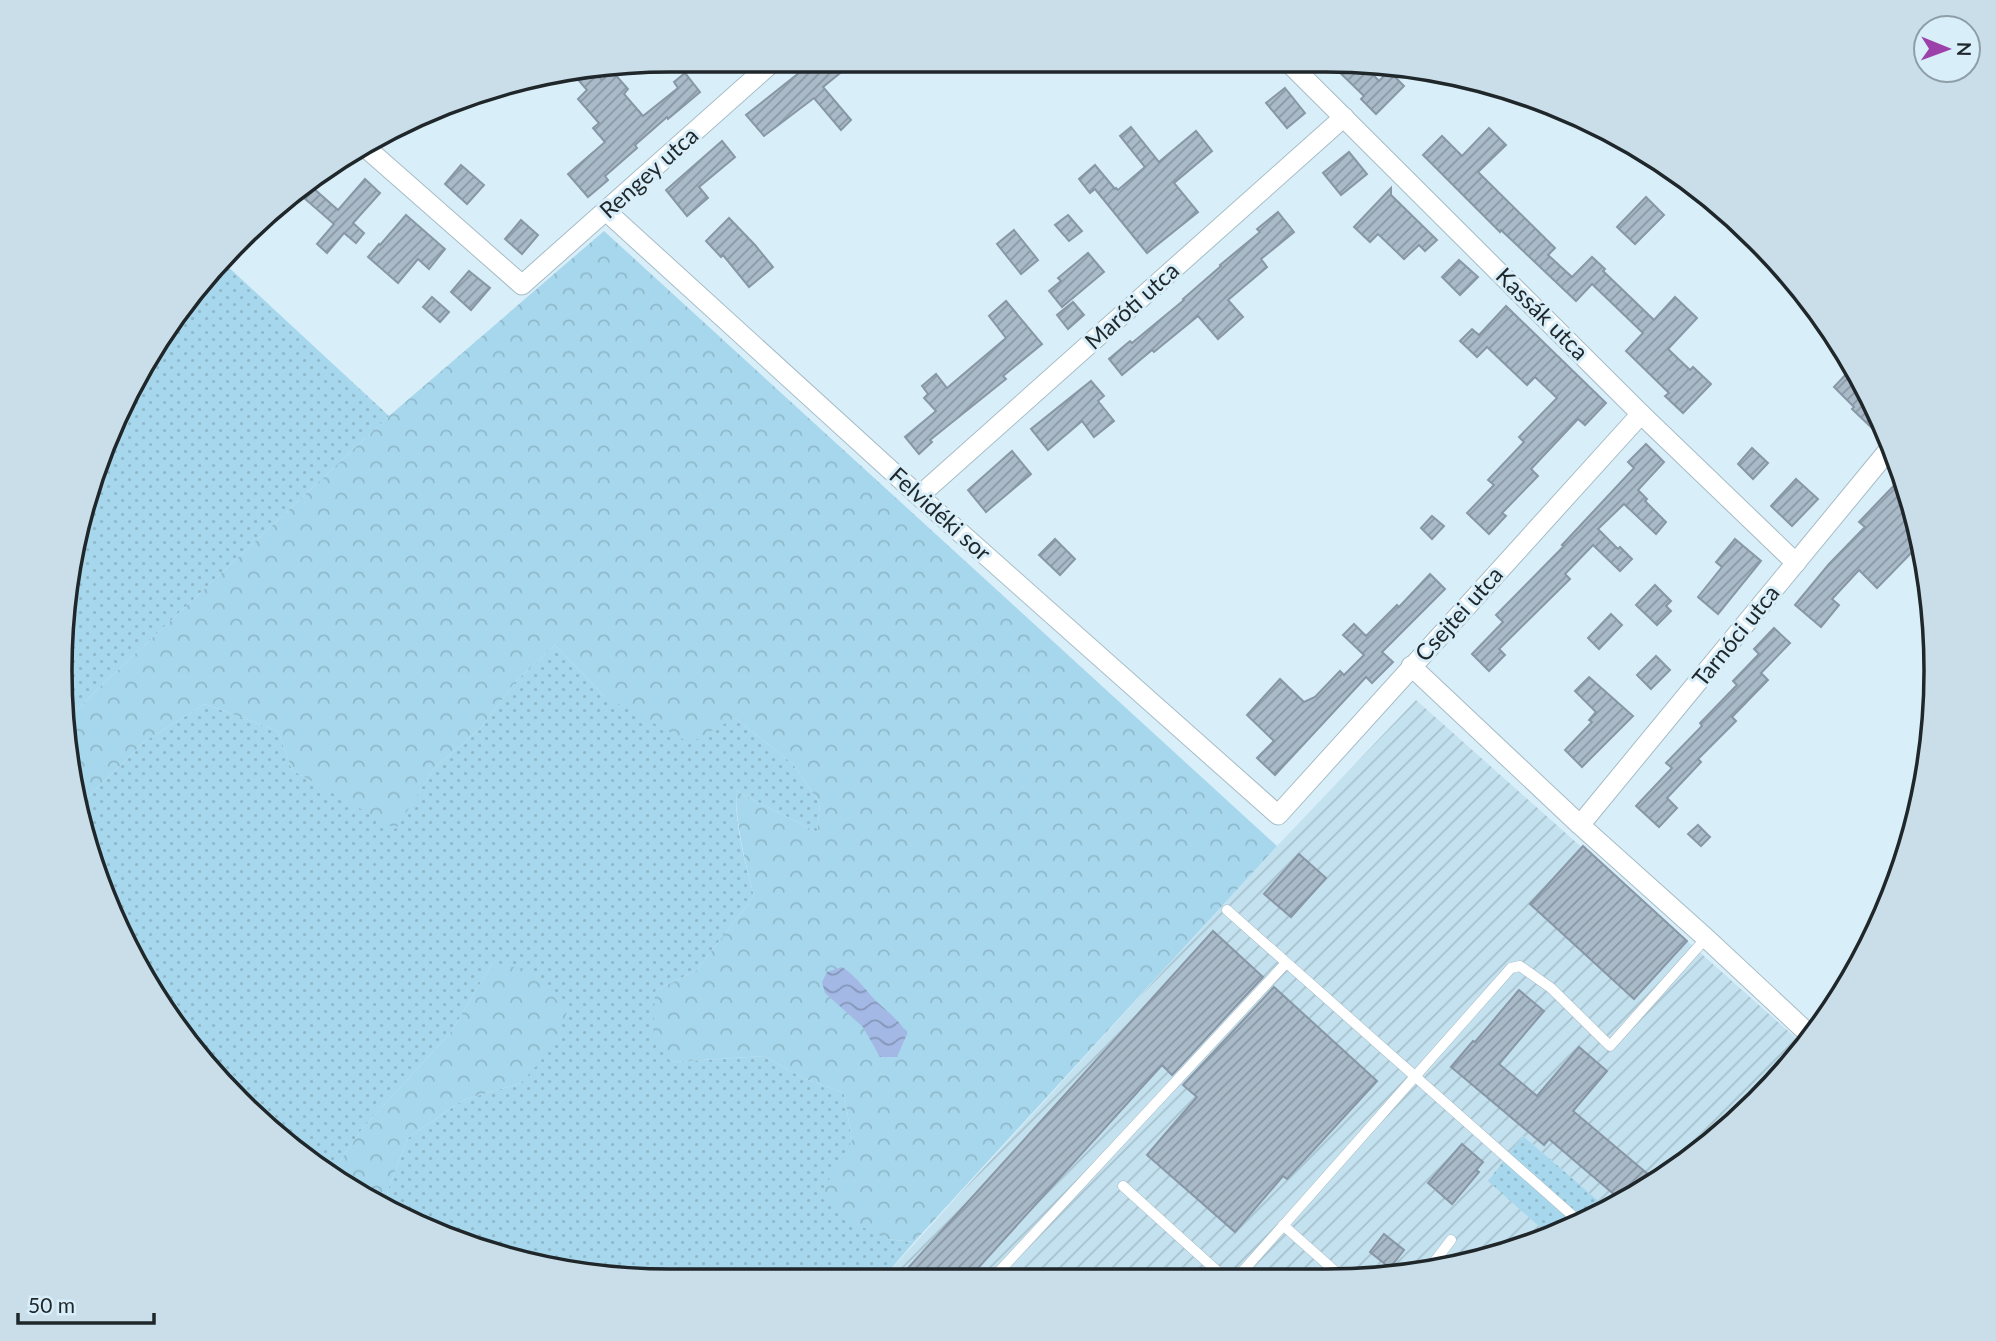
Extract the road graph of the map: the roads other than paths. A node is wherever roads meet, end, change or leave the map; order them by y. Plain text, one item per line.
1 (762, 72) edge
2 (1298, 72) edge
3 (1344, 117) junction
4 (371, 152) edge
5 (606, 211) junction
6 (1641, 414) junction
7 (1884, 455) edge
8 (919, 496) junction
9 (1796, 563) junction
10 (1411, 666) junction
11 (1278, 815) joint
12 (1580, 825) junction
13 (1227, 910) dead end
14 (1706, 938) junction
15 (1286, 963) junction
16 (1804, 1030) edge
17 (1416, 1076) junction
18 (1123, 1186) dead end
19 (1573, 1216) edge
20 (1283, 1225) junction
21 (1451, 1240) dead end
22 (1437, 1259) edge
23 (1001, 1269) edge
24 (1215, 1269) edge
25 (1245, 1269) edge
26 (1332, 1269) edge

1 - 5 street, Rengey utca
2 - 3 street, Kassák utca
3 - 6 street, Kassák utca
3 - 8 street, Maróti utca
4 - 5 street, Rengey utca
5 - 8 street, Felvidéki sor
6 - 9 street, Kassák utca
6 - 10 street, Csejtei utca
7 - 9 street, Tarnóci utca
8 - 11 street, Felvidéki sor
9 - 12 street, Tarnóci utca
10 - 11 street, Csejtei utca
10 - 12 street
12 - 14 street
13 - 15 lane
14 - 16 street
14 - 17 lane
15 - 17 lane
15 - 23 lane
17 - 19 lane
17 - 20 lane
18 - 24 lane
20 - 25 lane
20 - 26 lane
21 - 22 lane

